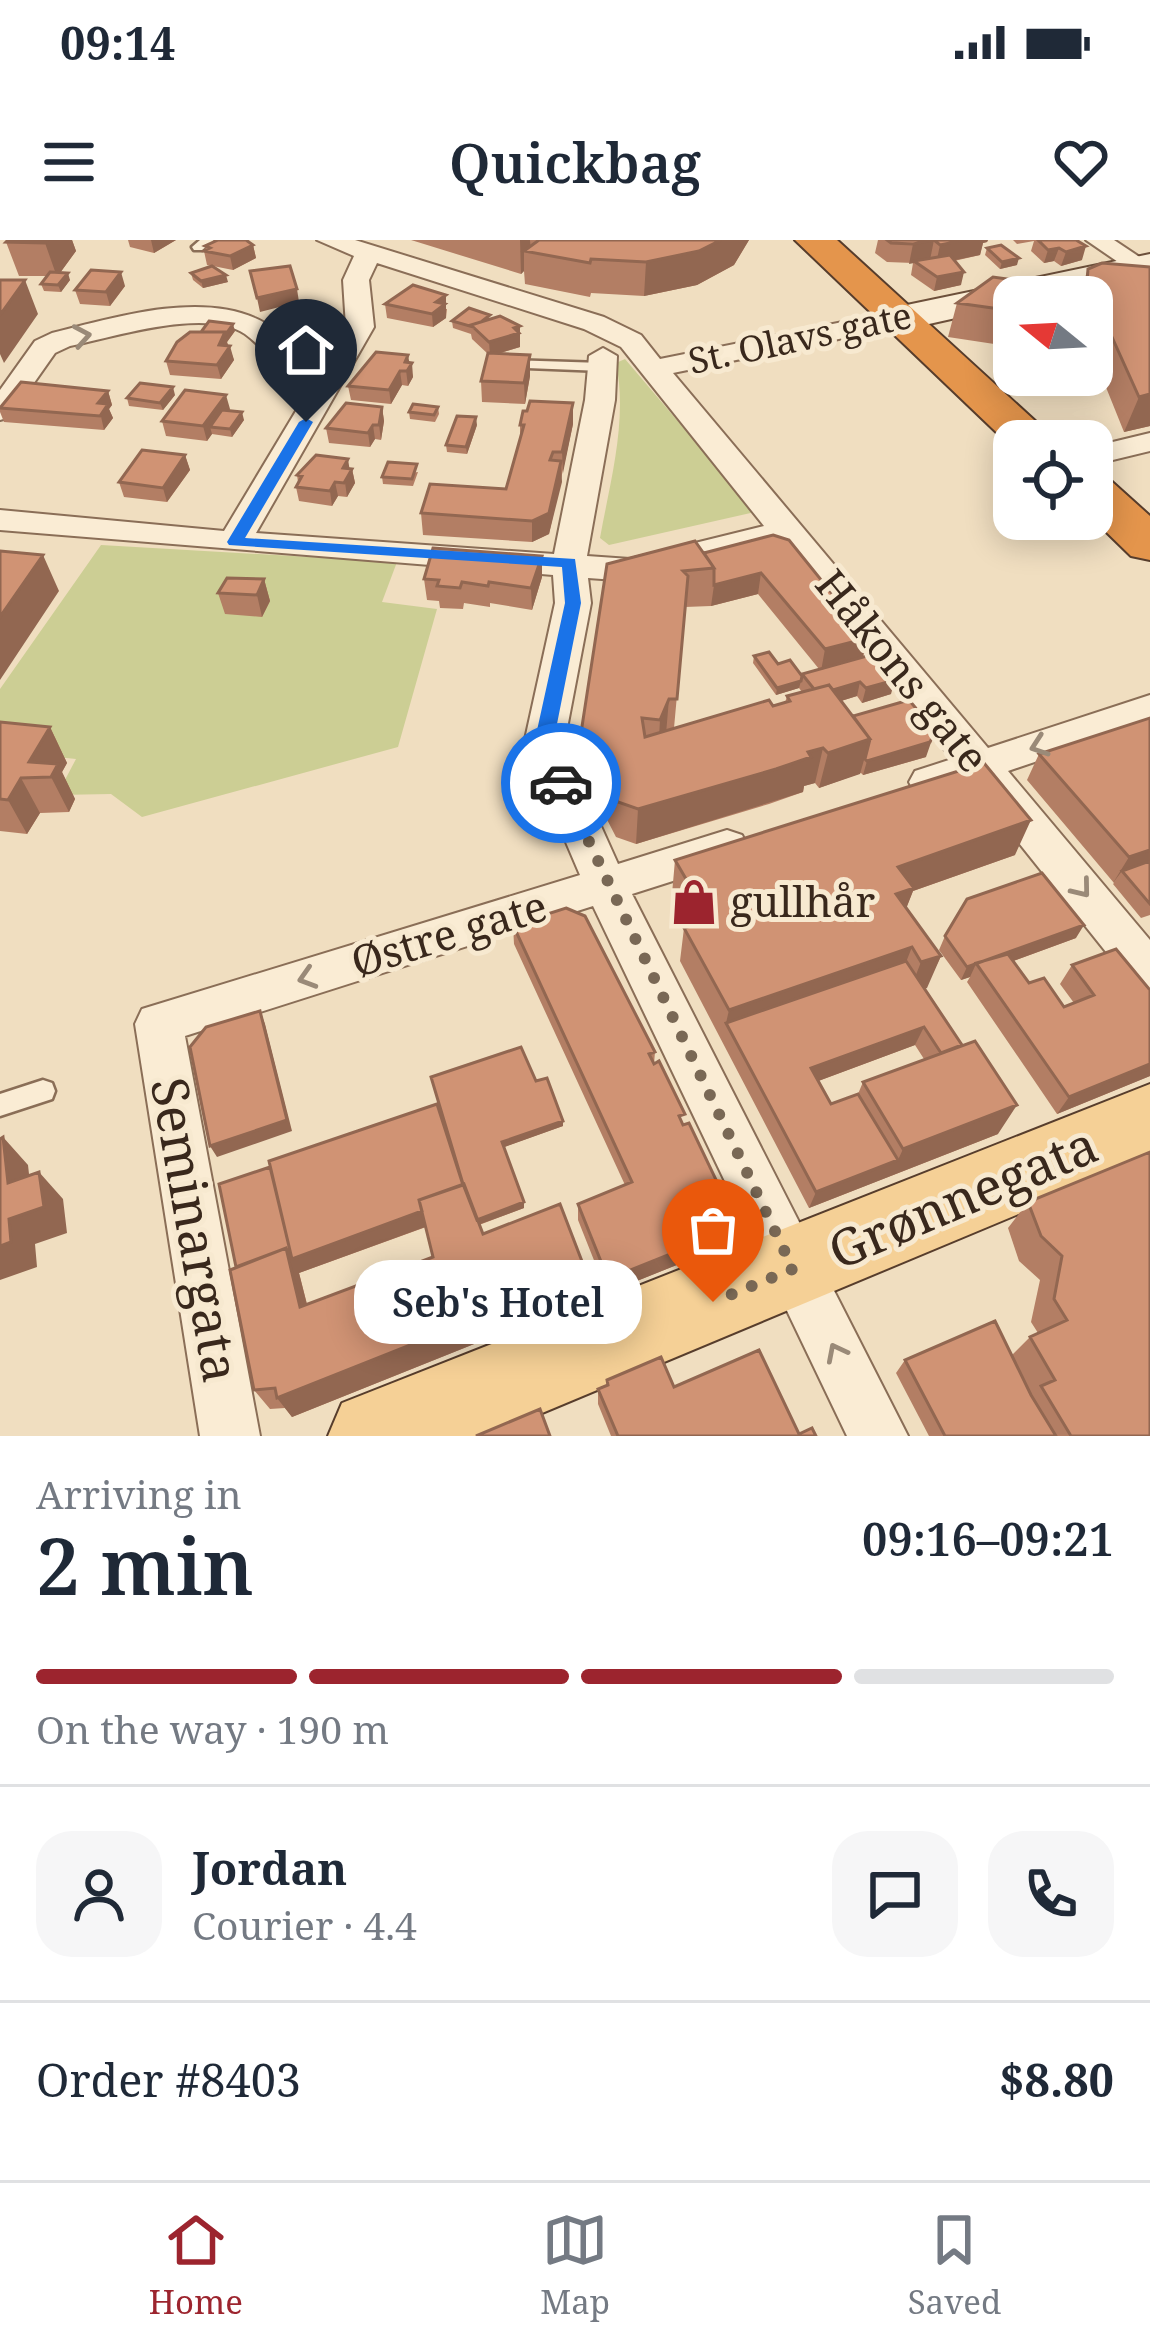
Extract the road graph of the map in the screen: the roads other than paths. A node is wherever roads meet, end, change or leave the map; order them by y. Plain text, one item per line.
1 (329, 240) edge
2 (814, 240) edge
3 (1098, 240) edge
4 (372, 254) junction
5 (1146, 269) edge
6 (902, 318) junction
7 (602, 362) joint
8 (508, 364) edge
9 (656, 368) junction
10 (329, 382) junction
11 (0, 411) edge
12 (1011, 420) edge
13 (1150, 442) edge
14 (1113, 452) edge
15 (1113, 510) edge
16 (0, 520) edge
17 (787, 530) junction
18 (235, 542) junction
19 (1150, 544) edge
20 (569, 562) junction
21 (1150, 709) edge
22 (981, 766) junction
23 (890, 795) edge
24 (759, 836) edge
25 (606, 885) junction
26 (1150, 973) edge
27 (160, 1024) joint
28 (43, 1091) dead end
29 (0, 1105) edge
30 (1150, 1121) edge
31 (793, 1269) junction
32 (230, 1436) edge
33 (375, 1436) edge
34 (878, 1436) edge

1 - 4 street, St. Olavs gate
2 - 6 highway
3 - 5 street
4 - 9 street, St. Olavs gate
4 - 10 street
5 - 6 main road, St. Olavs gate
6 - 9 street, St. Olavs gate
6 - 12 highway
7 - 8 lane
7 - 20 street
9 - 17 street, Håkons gate
11 -> 10 street
10 - 18 street
13 - 14 street
15 - 19 highway
16 - 18 street
17 - 20 street
17 - 22 street, Håkons gate
18 - 20 street
20 - 25 street
21 -> 22 street
22 - 23 street
22 -> 26 street, Håkons gate
24 - 25 street, Østre gate
25 -> 27 street, Østre gate
25 - 31 street
27 - 32 street, Seminargata
28 - 29 lane
30 - 31 main road, Grønnegata
31 - 33 main road, Grønnegata
34 -> 31 street

